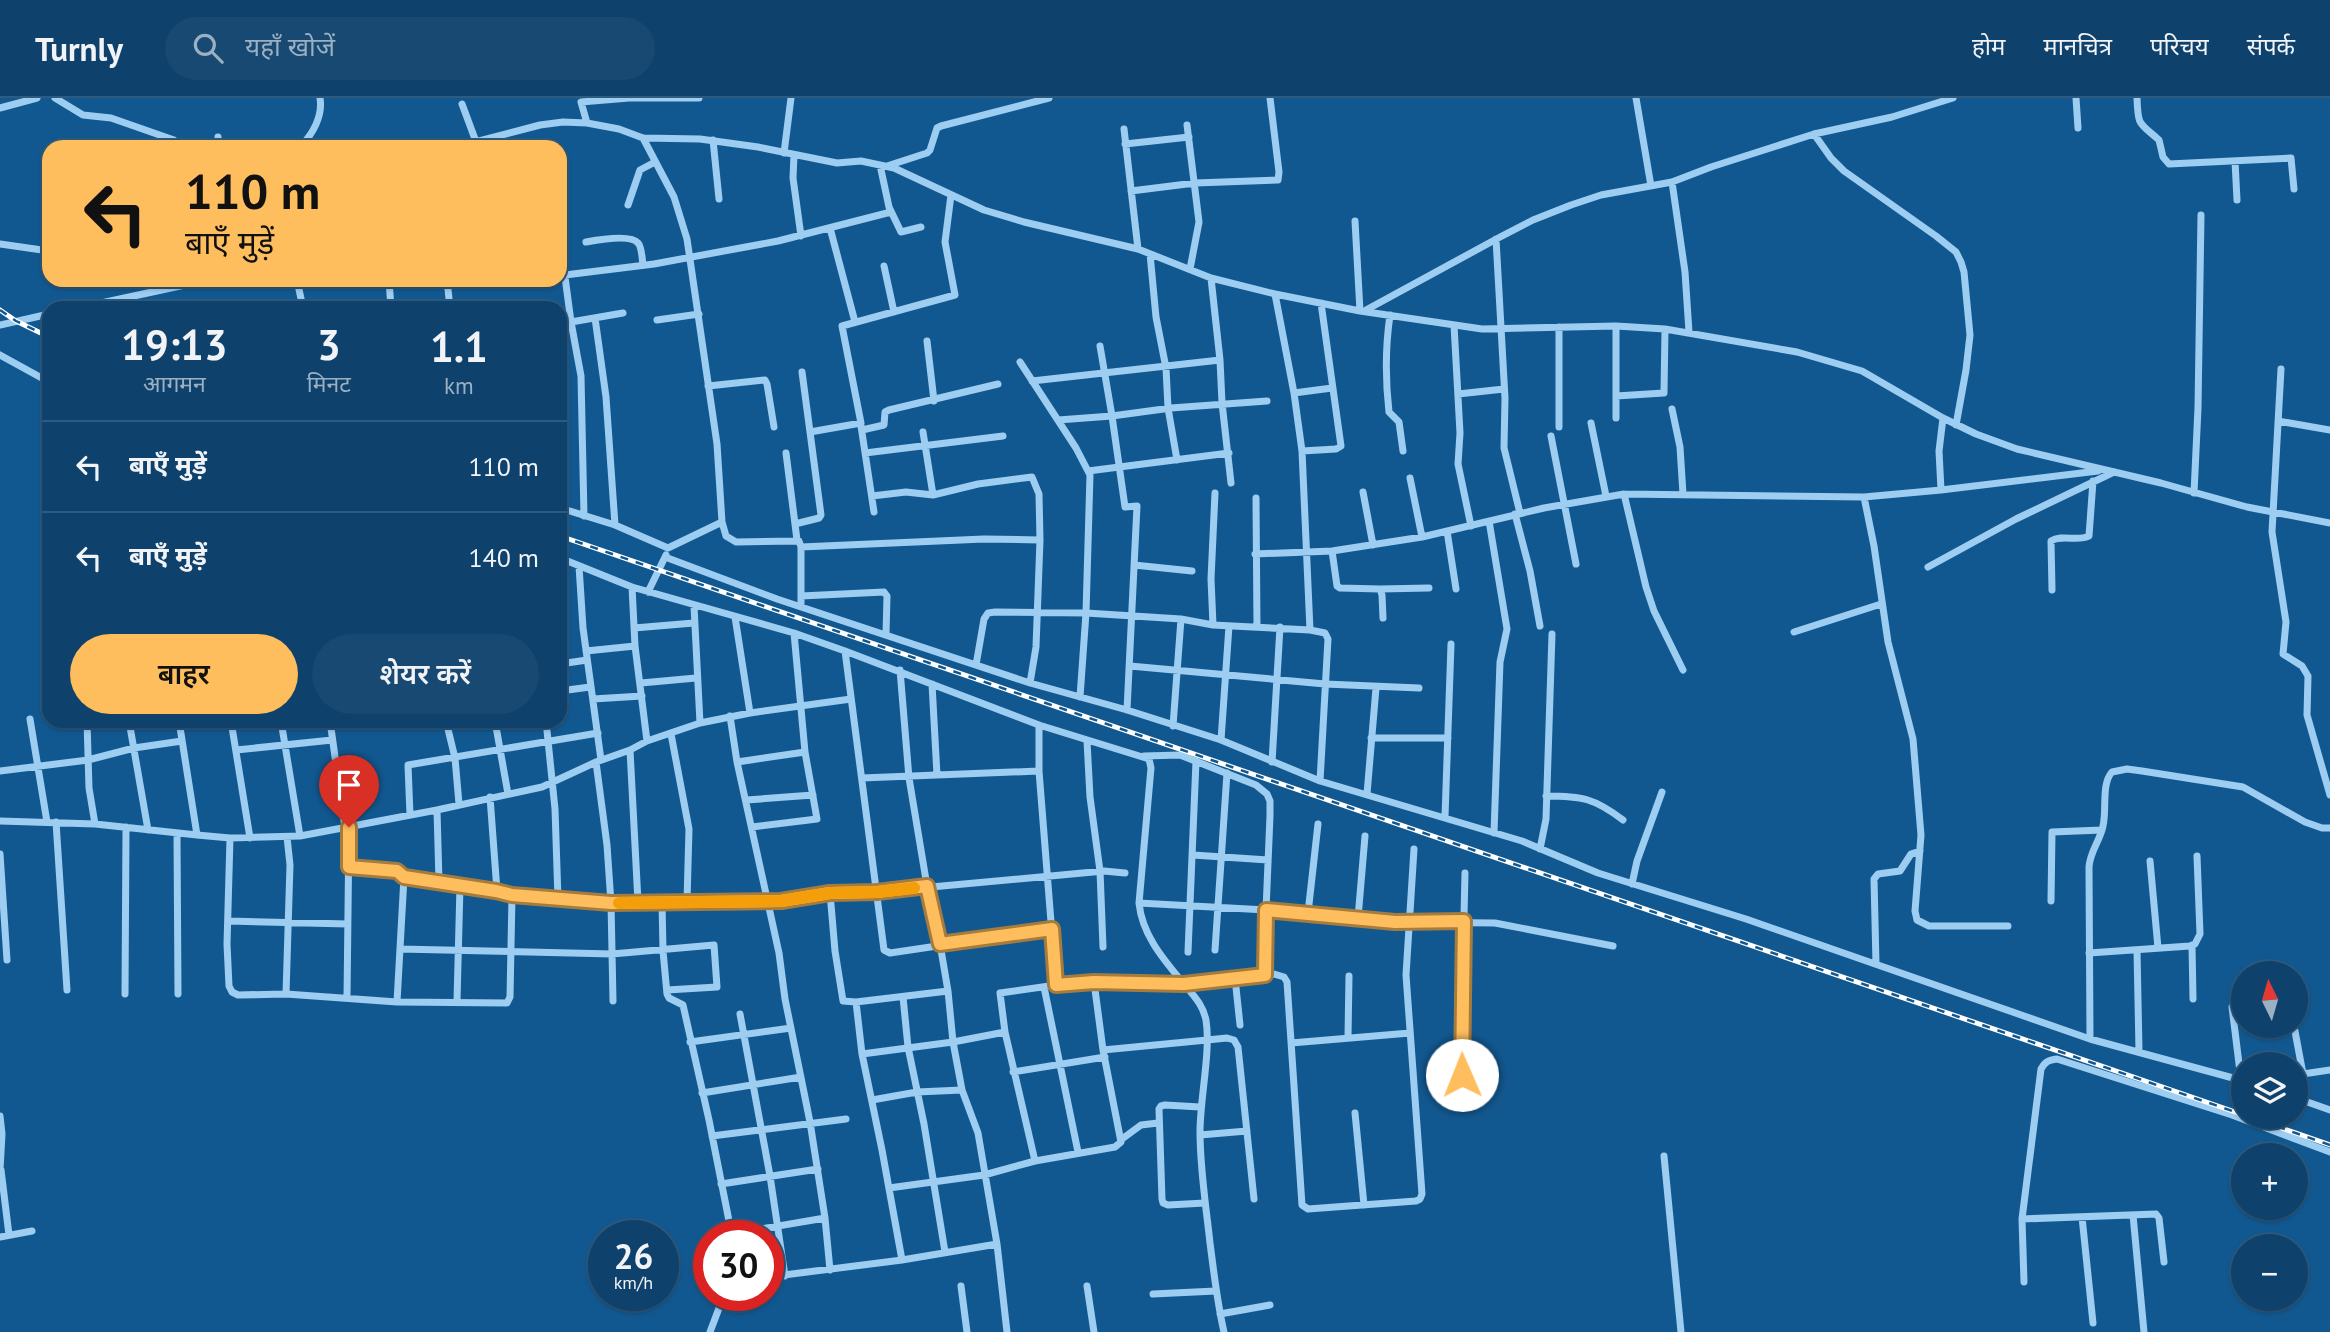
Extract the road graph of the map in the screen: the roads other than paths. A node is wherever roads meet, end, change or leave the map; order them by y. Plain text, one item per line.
1 (37, 98) edge
2 (55, 98) edge
3 (320, 98) edge
4 (699, 98) edge
5 (791, 98) edge
6 (1011, 98) edge
7 (1049, 98) edge
8 (1270, 98) edge
9 (1636, 98) edge
10 (1953, 98) edge
11 (2076, 98) edge
12 (2137, 98) edge
13 (584, 100) edge
14 (462, 104) dead end
15 (0, 108) edge
16 (1007, 109) junction
17 (587, 122) junction
18 (1187, 125) dead end
19 (2078, 128) dead end
20 (1124, 129) dead end
21 (1814, 134) junction
22 (218, 137) dead end
23 (1189, 137) junction
24 (643, 138) junction
25 (174, 140) edge
26 (218, 140) edge
27 (307, 140) edge
28 (476, 140) edge
29 (490, 140) edge
30 (713, 141) junction
31 (1125, 145) junction
32 (784, 153) junction
33 (794, 155) junction
34 (2235, 161) junction
35 (655, 162) junction
36 (883, 166) junction
37 (1672, 182) junction
38 (1195, 183) junction
39 (1651, 187) junction
40 (2294, 188) dead end
41 (1131, 191) junction
42 (951, 195) junction
43 (719, 198) dead end
44 (2237, 200) dead end
45 (628, 205) dead end
46 (891, 212) junction
47 (2201, 215) dead end
48 (1355, 221) dead end
49 (921, 227) dead end
50 (830, 228) junction
51 (800, 236) junction
52 (1496, 239) junction
53 (586, 242) dead end
54 (0, 244) edge
55 (1138, 249) junction
56 (42, 250) edge
57 (1150, 254) junction
58 (690, 258) junction
59 (643, 265) junction
60 (884, 266) dead end
61 (1190, 269) junction
62 (567, 275) edge
63 (1211, 278) junction
64 (170, 287) edge
65 (567, 287) edge
66 (1275, 294) junction
67 (109, 301) edge
68 (1321, 303) junction
69 (1363, 311) junction
70 (894, 312) junction
71 (623, 313) dead end
72 (699, 314) junction
73 (1390, 315) junction
74 (42, 316) edge
75 (595, 318) junction
76 (657, 320) dead end
77 (571, 322) junction
78 (855, 322) junction
79 (0, 325) edge
80 (1454, 325) junction
81 (1616, 326) junction
82 (1559, 327) junction
83 (1501, 329) junction
84 (1665, 329) junction
85 (1689, 332) junction
86 (927, 341) dead end
87 (1100, 346) dead end
88 (0, 355) edge
89 (1220, 360) junction
90 (1020, 362) dead end
91 (1166, 368) junction
92 (2281, 369) dead end
93 (802, 372) dead end
94 (1105, 373) junction
95 (42, 378) edge
96 (1032, 381) junction
97 (998, 384) dead end
98 (708, 386) junction
99 (1332, 388) junction
100 (1504, 389) junction
101 (1294, 393) junction
102 (1458, 394) junction
103 (1616, 396) junction
104 (934, 401) junction
105 (1267, 401) dead end
106 (1222, 403) junction
107 (1168, 408) junction
108 (1672, 409) dead end
109 (1112, 416) junction
110 (1616, 418) dead end
111 (1943, 418) junction
112 (1058, 421) junction
113 (2278, 421) junction
114 (1591, 424) dead end
115 (1956, 425) junction
116 (861, 426) junction
117 (774, 427) dead end
118 (1559, 427) dead end
119 (2330, 430) edge
120 (810, 432) junction
121 (923, 432) dead end
122 (1003, 436) dead end
123 (1551, 436) dead end
124 (926, 446) junction
125 (1302, 451) junction
126 (1403, 451) dead end
127 (786, 453) dead end
128 (865, 453) junction
129 (1229, 453) junction
130 (1177, 460) junction
131 (1119, 467) junction
132 (2103, 470) junction
133 (1088, 471) junction
134 (2114, 472) junction
135 (1410, 478) dead end
136 (2093, 481) junction
137 (1231, 483) dead end
138 (1941, 490) junction
139 (1363, 492) dead end
140 (1215, 493) dead end
141 (2194, 493) junction
142 (1624, 494) junction
143 (1683, 494) junction
144 (933, 495) junction
145 (872, 496) junction
146 (1606, 496) junction
147 (1864, 497) junction
148 (1255, 498) dead end
149 (1564, 504) junction
150 (567, 510) edge
151 (874, 512) dead end
152 (2273, 512) junction
153 (1518, 514) junction
154 (584, 516) junction
155 (1489, 521) junction
156 (722, 522) junction
157 (2330, 523) edge
158 (795, 524) junction
159 (615, 525) junction
160 (1471, 526) junction
161 (1447, 531) junction
162 (1422, 537) junction
163 (1040, 540) junction
164 (799, 543) junction
165 (1373, 545) junction
166 (668, 548) junction
167 (1332, 551) junction
168 (1305, 552) junction
169 (1255, 554) junction
170 (665, 557) junction
171 (567, 561) edge
172 (1576, 564) dead end
173 (1134, 565) junction
174 (579, 566) junction
175 (1927, 567) dead end
176 (1192, 572) dead end
177 (632, 587) junction
178 (1429, 588) dead end
179 (1380, 589) junction
180 (1456, 589) dead end
181 (2052, 590) dead end
182 (648, 592) junction
183 (801, 596) junction
184 (1881, 604) junction
185 (694, 606) junction
186 (802, 606) junction
187 (1037, 611) junction
188 (1086, 613) junction
189 (1132, 616) junction
190 (735, 617) junction
191 (1383, 618) dead end
192 (1181, 619) junction
193 (694, 623) junction
194 (1213, 625) junction
195 (1229, 626) junction
196 (1257, 626) junction
197 (1540, 626) dead end
198 (1280, 627) junction
199 (634, 628) junction
200 (1310, 630) junction
201 (1794, 632) dead end
202 (794, 633) junction
203 (886, 634) junction
204 (1552, 634) dead end
205 (1451, 644) dead end
206 (635, 646) junction
207 (586, 651) junction
208 (845, 651) junction
209 (587, 660) junction
210 (567, 663) edge
211 (976, 665) junction
212 (1130, 666) junction
213 (900, 670) junction
214 (1683, 670) dead end
215 (1177, 671) junction
216 (1226, 675) junction
217 (696, 678) junction
218 (1277, 680) junction
219 (641, 683) junction
220 (1030, 683) junction
221 (932, 684) junction
222 (1325, 684) junction
223 (590, 687) junction
224 (1376, 688) junction
225 (1419, 688) dead end
226 (567, 690) edge
227 (642, 696) junction
228 (1080, 697) junction
229 (593, 699) junction
230 (851, 699) junction
231 (801, 705) junction
232 (1127, 710) junction
233 (750, 713) junction
234 (730, 716) junction
235 (30, 719) dead end
236 (700, 723) junction
237 (1039, 725) junction
238 (1173, 726) junction
239 (87, 728) edge
240 (130, 728) edge
241 (180, 728) edge
242 (232, 728) edge
243 (282, 728) edge
244 (331, 728) edge
245 (448, 728) edge
246 (496, 728) edge
247 (547, 728) edge
248 (598, 733) junction
249 (671, 734) junction
250 (1371, 738) junction
251 (1448, 738) junction
252 (332, 740) junction
253 (550, 740) junction
254 (1222, 740) junction
255 (182, 741) junction
256 (647, 741) junction
257 (1087, 741) junction
258 (285, 744) junction
259 (134, 748) junction
260 (236, 750) junction
261 (500, 750) junction
262 (630, 750) junction
263 (805, 752) junction
264 (1144, 757) junction
265 (455, 758) junction
266 (88, 760) junction
267 (599, 761) junction
268 (1196, 761) junction
269 (737, 762) junction
270 (1272, 762) junction
271 (39, 765) junction
272 (0, 771) edge
273 (1039, 771) junction
274 (1227, 773) junction
275 (937, 775) junction
276 (862, 778) junction
277 (908, 778) junction
278 (1320, 781) junction
279 (553, 782) junction
280 (1662, 792) dead end
281 (508, 794) junction
282 (1367, 794) junction
283 (813, 795) junction
284 (2330, 795) edge
285 (1546, 796) junction
286 (490, 797) junction
287 (747, 800) junction
288 (459, 804) junction
289 (437, 810) junction
290 (410, 815) junction
291 (1444, 817) junction
292 (1623, 820) dead end
293 (0, 821) edge
294 (52, 822) junction
295 (95, 824) junction
296 (1318, 824) dead end
297 (126, 827) junction
298 (752, 827) junction
299 (347, 828) junction
300 (2330, 828) edge
301 (2102, 830) junction
302 (148, 831) junction
303 (1494, 833) junction
304 (177, 834) junction
305 (197, 835) junction
306 (300, 836) junction
307 (1365, 836) dead end
308 (287, 837) junction
309 (230, 838) junction
310 (250, 838) junction
311 (1414, 849) dead end
312 (1540, 849) junction
313 (1920, 851) junction
314 (0, 854) edge
315 (1193, 855) junction
316 (2197, 856) dead end
317 (1221, 857) junction
318 (1268, 860) junction
319 (2150, 861) dead end
320 (349, 867) junction
321 (1100, 871) junction
322 (1125, 873) dead end
323 (1465, 873) dead end
324 (1048, 876) junction
325 (404, 877) junction
326 (439, 882) junction
327 (1632, 884) junction
328 (460, 886) junction
329 (927, 886) junction
330 (496, 891) junction
331 (877, 892) junction
332 (830, 893) junction
333 (512, 895) junction
334 (558, 899) junction
335 (687, 901) junction
336 (767, 901) junction
337 (2051, 901) dead end
338 (638, 902) junction
339 (662, 902) junction
340 (1139, 902) junction
341 (611, 903) junction
342 (1191, 906) junction
343 (1219, 907) junction
344 (1266, 910) junction
345 (1308, 913) junction
346 (1359, 918) junction
347 (228, 921) junction
348 (1464, 921) junction
349 (288, 922) junction
350 (348, 923) junction
351 (1408, 923) junction
352 (2008, 926) dead end
353 (1052, 929) junction
354 (940, 944) junction
355 (2192, 945) junction
356 (1613, 946) dead end
357 (1103, 947) dead end
358 (400, 948) junction
359 (2158, 948) junction
360 (1215, 950) dead end
361 (2137, 950) junction
362 (458, 951) junction
363 (663, 951) junction
364 (1188, 952) dead end
365 (512, 953) junction
366 (2089, 953) junction
367 (612, 954) junction
368 (7, 960) dead end
369 (1876, 964) junction
370 (1265, 975) junction
371 (1349, 976) dead end
372 (1236, 978) junction
373 (1094, 982) junction
374 (1184, 984) junction
375 (1056, 985) junction
376 (1044, 987) junction
377 (67, 990) dead end
378 (667, 990) junction
379 (948, 991) junction
380 (125, 994) dead end
381 (178, 994) dead end
382 (286, 994) junction
383 (903, 997) junction
384 (347, 998) junction
385 (2193, 999) dead end
386 (457, 1001) junction
387 (613, 1001) dead end
388 (397, 1002) junction
389 (856, 1002) junction
390 (740, 1014) dead end
391 (1240, 1025) dead end
392 (791, 1028) junction
393 (1005, 1032) junction
394 (1410, 1033) junction
395 (743, 1034) junction
396 (1348, 1037) junction
397 (2090, 1039) junction
398 (1207, 1040) junction
399 (690, 1042) junction
400 (953, 1042) junction
401 (1291, 1043) junction
402 (908, 1048) junction
403 (2139, 1051) junction
404 (1104, 1053) junction
405 (862, 1054) junction
406 (1060, 1064) junction
407 (2330, 1070) edge
408 (1013, 1072) junction
409 (2308, 1074) edge
410 (801, 1077) junction
411 (2231, 1078) edge
412 (753, 1084) junction
413 (962, 1090) junction
414 (917, 1092) junction
415 (702, 1093) junction
416 (872, 1100) junction
417 (1463, 1100) dead end
418 (2308, 1102) edge
419 (1200, 1107) junction
420 (2330, 1110) edge
421 (1354, 1113) dead end
422 (0, 1116) edge
423 (846, 1119) dead end
424 (810, 1122) junction
425 (1158, 1123) junction
426 (761, 1129) junction
427 (1247, 1131) junction
428 (1200, 1135) junction
429 (712, 1136) junction
430 (1122, 1139) junction
431 (1078, 1152) junction
432 (2330, 1152) edge
433 (1664, 1156) dead end
434 (1035, 1161) junction
435 (818, 1169) junction
436 (0, 1170) edge
437 (984, 1175) junction
438 (770, 1176) junction
439 (932, 1183) junction
440 (721, 1184) junction
441 (889, 1188) junction
442 (1254, 1199) dead end
443 (1205, 1203) junction
444 (1364, 1205) junction
445 (2133, 1215) junction
446 (2082, 1217) junction
447 (825, 1218) junction
448 (2022, 1219) junction
449 (729, 1220) edge
450 (777, 1220) edge
451 (784, 1225) edge
452 (32, 1231) dead end
453 (4, 1236) edge
454 (997, 1244) junction
455 (944, 1252) junction
456 (902, 1260) junction
457 (2164, 1262) dead end
458 (784, 1269) edge
459 (830, 1270) junction
460 (785, 1276) joint
461 (2024, 1282) dead end
462 (961, 1286) dead end
463 (1087, 1286) dead end
464 (1216, 1291) junction
465 (1153, 1294) dead end
466 (1270, 1305) dead end
467 (718, 1311) edge
468 (1220, 1314) junction
469 (2093, 1323) dead end
470 (710, 1332) edge
471 (967, 1332) edge
472 (1007, 1332) edge
473 (1094, 1332) edge
474 (1224, 1332) edge
475 (1681, 1332) edge
476 (2144, 1332) edge

1 - 15 street
2 - 25 street
3 - 27 street
4 - 13 street
5 - 32 street
6 - 16 street
7 - 16 street
8 - 38 street
9 - 39 street
10 - 21 street
11 - 19 street
12 - 34 street
13 - 17 street
14 - 28 street
16 - 36 street
17 - 24 street
17 - 29 street
18 - 23 street
20 - 31 street
21 - 37 street
21 - 115 street
22 - 26 street
23 - 31 street
23 - 38 street
24 - 30 street
24 - 35 street
30 - 32 street
30 - 43 street
31 - 41 street
32 - 33 street
33 - 36 street
33 - 51 street
34 - 40 street
34 - 44 street
35 - 45 street
35 - 58 street
36 - 42 street
36 - 46 street
37 - 39 street
37 - 85 street
38 - 41 street
38 - 61 street
39 - 52 street
41 - 55 street
42 - 55 street
42 - 70 street
46 - 49 street
46 - 50 street
47 - 141 street
48 - 69 street
50 - 51 street
50 - 78 street
51 - 58 street
52 - 69 street
52 - 83 street
53 - 59 street
54 - 56 street
55 - 57 street
57 - 61 street
57 - 91 street
58 - 59 street
58 - 72 street
59 - 62 street
60 - 70 street
61 - 63 street
63 - 66 street
63 - 89 street
64 - 67 street
65 - 77 street
66 - 68 street
66 - 101 street
68 - 69 street
68 - 99 street
69 - 73 street
70 - 78 street
71 - 75 street
72 - 76 street
72 - 98 street
73 - 80 street
73 - 126 street
74 - 79 street
75 - 77 street
75 - 159 street
77 - 154 street
78 - 116 street
80 - 83 street
80 - 102 street
81 - 82 street
81 - 84 street
81 - 103 street
82 - 83 street
82 - 118 street
83 - 100 street
84 - 85 street
84 - 103 street
85 - 111 street
86 - 104 street
87 - 94 street
88 - 95 street
89 - 91 street
89 - 106 street
90 - 96 street
91 - 94 street
91 - 107 street
92 - 113 street
93 - 120 street
94 - 96 street
94 - 109 street
96 - 112 street
97 - 104 street
98 - 117 street
98 - 156 street
99 - 101 street
99 - 125 street
100 - 102 street
100 - 153 street
101 - 125 street
102 - 160 street
103 - 110 street
104 - 116 street
105 - 106 street
106 - 107 street
106 - 129 street
107 - 109 street
107 - 130 street
108 - 143 street
109 - 112 street
109 - 131 street
111 - 115 street
111 - 138 street
112 - 133 street
113 - 119 street
113 - 152 street
114 - 146 street
115 - 132 street
116 - 120 street
116 - 128 street
120 - 158 street
121 - 124 street
122 - 124 street
123 - 149 street
124 - 128 street
124 - 144 street
125 - 168 street
127 - 158 street
128 - 145 street
129 - 130 street
129 - 137 street
130 - 131 street
131 - 133 street
131 - 173 street
132 - 134 street
132 - 138 street
133 - 188 street
134 - 136 street
134 - 141 street
135 - 162 street
136 - 175 street
136 - 181 street
138 - 147 street
139 - 165 street
140 - 194 street
141 - 152 street
142 - 143 street
142 - 146 street
142 - 214 street
143 - 147 street
144 - 145 street
144 - 163 street
145 - 151 street
146 - 149 street
147 - 184 street
148 - 169 street
149 - 153 street
149 - 172 street
150 - 154 street
152 - 157 street
152 - 284 street
153 - 155 street
153 - 197 street
154 - 159 street
155 - 160 street
155 - 303 street
156 - 164 street
156 - 166 street
158 - 164 street
159 - 166 street
160 - 161 street
161 - 162 street
161 - 180 street
162 - 165 street
163 - 164 street
163 - 187 street
164 - 183 street
165 - 167 street
166 - 170 street
167 - 168 street
167 - 179 street
168 - 169 street
168 - 200 street
169 - 196 street
170 - 182 street
170 - 186 street
171 - 174 street
173 - 176 street
173 - 189 street
174 - 177 street
174 - 207 street
177 - 182 street
177 - 199 street
178 - 179 street
179 - 191 street
182 - 185 street
183 - 186 street
183 - 203 street
184 - 201 street
184 - 313 street
185 - 190 street
185 - 193 street
186 - 203 street
187 - 188 street
187 - 211 street
187 - 220 street
188 - 189 street
188 - 228 street
189 - 192 street
189 - 212 street
190 - 202 street
190 - 233 street
192 - 194 street
192 - 215 street
193 - 199 street
193 - 217 street
194 - 195 street
195 - 196 street
195 - 216 street
196 - 198 street
198 - 200 street
198 - 218 street
199 - 206 street
200 - 222 street
202 - 208 street
202 - 231 street
203 - 211 street
204 - 285 street
205 - 251 street
206 - 207 street
206 - 219 street
207 - 209 street
208 - 213 street
208 - 230 street
209 - 210 street
209 - 223 street
211 - 220 street
212 - 215 street
212 - 232 street
213 - 221 street
213 - 277 street
215 - 216 street
215 - 238 street
216 - 218 street
216 - 254 street
217 - 219 street
217 - 236 street
218 - 222 street
218 - 270 street
219 - 227 street
220 - 228 street
221 - 237 street
221 - 275 street
222 - 224 street
222 - 278 street
223 - 226 street
223 - 229 street
224 - 225 street
224 - 250 street
227 - 229 street
227 - 256 street
228 - 232 street
229 - 248 street
230 - 231 street
230 - 276 street
231 - 233 street
231 - 263 street
232 - 238 street
233 - 234 street
234 - 236 street
234 - 269 street
235 - 271 street
236 - 249 street
237 - 257 street
237 - 273 street
238 - 254 street
239 - 266 street
240 - 259 street
241 - 255 street
242 - 260 street
243 - 258 street
244 - 252 street
245 - 265 street
246 - 261 street
247 - 253 street
248 - 253 street
248 - 267 street
249 - 256 street
249 - 335 street
250 - 251 street
250 - 282 street
251 - 291 street
252 - 258 street
252 - 299 street
253 - 261 street
253 - 279 street
254 - 270 street
255 - 259 street
255 - 305 street
256 - 262 street
257 - 264 street
257 - 321 street
258 - 260 street
258 - 306 street
259 - 266 street
259 - 302 street
260 - 310 street
261 - 265 street
261 - 281 street
262 - 267 street
262 - 338 street
263 - 269 street
263 - 283 street
264 - 268 street
264 - 340 street
265 - 288 street
265 - 290 street
266 - 271 street
266 - 295 street
267 - 279 street
267 - 341 street
268 - 274 street
268 - 315 street
269 - 287 street
270 - 278 street
271 - 272 street
271 - 294 street
273 - 275 street
273 - 324 street
274 - 317 street
274 - 318 street
275 - 277 street
276 - 277 street
276 - 331 street
277 - 329 street
278 - 282 street
279 - 281 street
279 - 334 street
280 - 327 street
281 - 286 street
282 - 291 street
283 - 287 street
283 - 298 street
285 - 292 street
285 - 312 street
286 - 288 street
286 - 330 street
287 - 298 street
288 - 289 street
289 - 290 street
289 - 326 street
290 - 299 street
291 - 303 street
293 - 294 street
294 - 295 street
294 - 377 street
295 - 297 street
296 - 345 street
297 - 302 street
297 - 380 street
298 - 336 street
299 - 306 street
299 - 320 street
300 - 301 street
301 - 337 street
301 - 366 street
302 - 304 street
303 - 312 street
304 - 305 street
304 - 381 street
305 - 309 street
306 - 308 street
307 - 346 street
308 - 310 street
308 - 349 street
309 - 310 street
309 - 347 street
311 - 351 street
312 - 327 street
313 - 352 street
313 - 369 street
314 - 368 street
315 - 317 street
315 - 342 street
316 - 355 street
317 - 318 street
317 - 343 street
318 - 344 street
319 - 359 street
320 - 325 street
320 - 350 street
321 - 322 street
321 - 324 street
321 - 357 street
323 - 348 street
324 - 329 street
324 - 353 street
325 - 326 street
325 - 358 street
326 - 328 street
327 - 369 street
328 - 330 street
328 - 362 street
329 - 331 street
329 - 354 street
330 - 333 street
331 - 332 street
331 - 354 street
332 - 336 street
332 - 389 street
333 - 334 street
333 - 365 street
334 - 341 street
335 - 336 street
335 - 339 street
336 - 392 street
338 - 339 street
338 - 341 street
339 - 363 street
340 - 342 street
340 - 374 street
341 - 367 street
342 - 343 street
342 - 364 street
343 - 344 street
343 - 360 street
344 - 345 street
344 - 370 street
345 - 346 street
346 - 351 street
347 - 349 street
347 - 382 street
348 - 351 street
348 - 356 street
348 - 417 street
349 - 350 street
349 - 382 street
350 - 384 street
351 - 394 street
353 - 354 street
353 - 375 street
354 - 379 street
355 - 359 street
355 - 385 street
358 - 362 street
358 - 388 street
359 - 361 street
361 - 366 street
361 - 403 street
362 - 365 street
362 - 386 street
363 - 367 street
363 - 378 street
363 - 378 street
365 - 367 street
365 - 386 street
366 - 397 street
367 - 387 street
369 - 397 street
370 - 372 street
370 - 401 street
371 - 396 street
372 - 374 street
372 - 391 street
373 - 374 street
373 - 375 street
373 - 404 street
374 - 398 street
375 - 376 street
376 - 393 street
376 - 406 street
378 - 399 street
379 - 383 street
379 - 400 street
382 - 384 street
383 - 389 street
383 - 402 street
384 - 388 street
386 - 388 street
389 - 405 street
390 - 395 street
392 - 395 street
392 - 410 street
393 - 400 street
393 - 408 street
394 - 396 street
394 - 444 street
395 - 399 street
395 - 412 street
396 - 401 street
397 - 403 street
398 - 404 street
398 - 419 street
398 - 427 street
399 - 415 street
400 - 402 street
400 - 413 street
401 - 444 street
402 - 405 street
402 - 414 street
403 - 411 street
404 - 406 street
404 - 430 street
405 - 416 street
406 - 408 street
406 - 431 street
407 - 409 street
408 - 434 street
410 - 412 street
410 - 424 street
412 - 415 street
412 - 426 street
413 - 414 street
413 - 437 street
414 - 416 street
414 - 439 street
415 - 429 street
416 - 441 street
418 - 420 street
419 - 425 street
419 - 428 street
421 - 444 street
422 - 436 street
423 - 424 street
424 - 426 street
424 - 435 street
425 - 430 street
425 - 443 street
426 - 429 street
426 - 438 street
427 - 428 street
427 - 442 street
428 - 443 street
429 - 440 street
430 - 431 street
431 - 434 street
432 - 448 street
433 - 475 street
434 - 437 street
435 - 438 street
435 - 447 street
436 - 453 street
437 - 439 street
437 - 454 street
438 - 440 street
438 - 450 street
439 - 441 street
439 - 455 street
440 - 449 street
441 - 456 street
443 - 464 street
445 - 446 street
445 - 457 street
445 - 476 street
446 - 448 street
446 - 469 street
447 - 451 street
447 - 459 street
448 - 461 street
452 - 453 street
454 - 455 street
454 - 472 street
455 - 456 street
456 - 459 street
458 - 460 street
459 - 460 street
462 - 471 street
463 - 473 street
464 - 465 street
464 - 468 street
466 - 468 street
467 - 470 street
468 - 474 street

